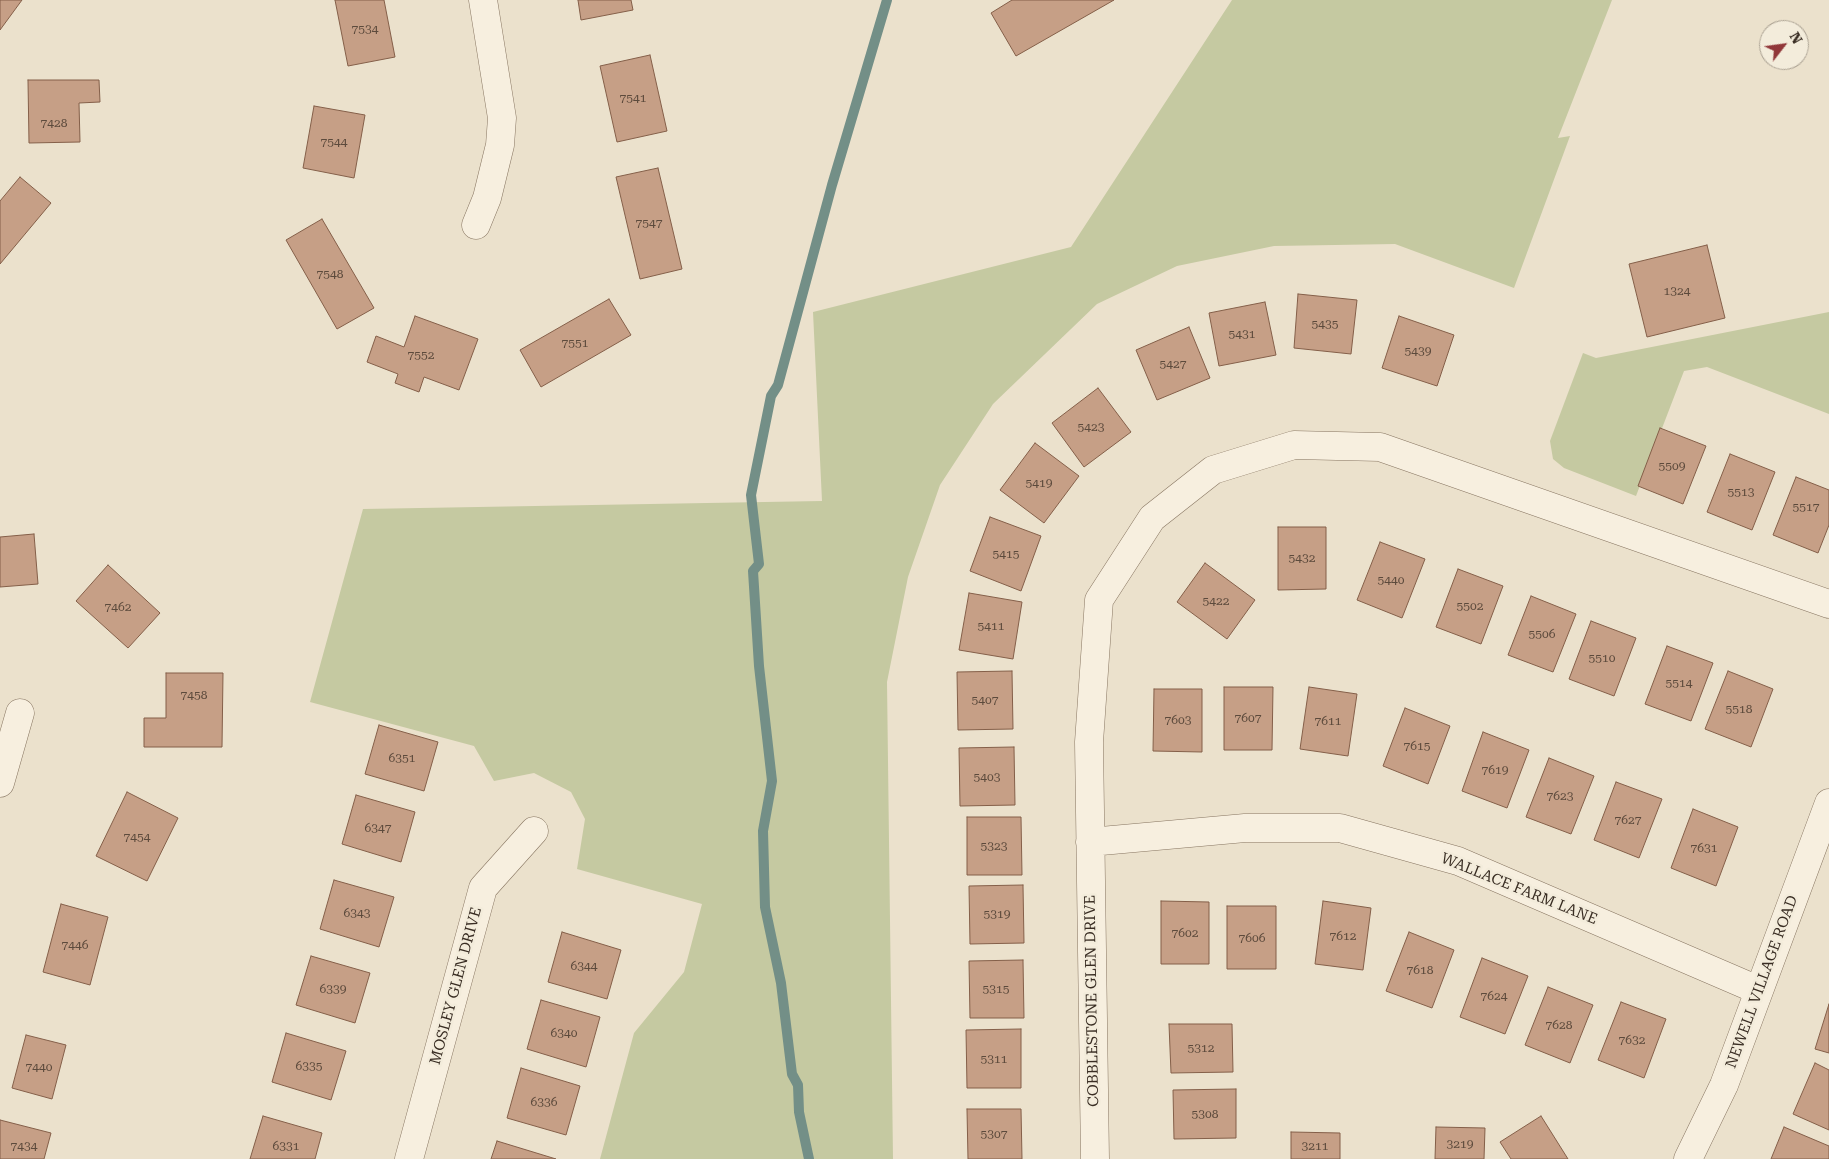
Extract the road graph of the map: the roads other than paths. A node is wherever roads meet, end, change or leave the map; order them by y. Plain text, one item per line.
1 (483, 0) edge
2 (476, 225) dead end
3 (1829, 604) edge
4 (20, 713) dead end
5 (0, 782) edge
6 (1829, 803) edge
7 (534, 831) dead end
8 (1090, 842) junction
9 (1758, 990) junction
10 (409, 1159) edge
11 (1095, 1159) edge
12 (1688, 1159) edge

1 - 2 street
3 - 8 street, COBBLESTONE GLEN DRIVE
4 - 5 street
6 - 9 street, NEWELL VILLAGE ROAD
7 - 10 street, MOSLEY GLEN DRIVE
8 - 9 street, WALLACE FARM LANE
8 - 11 street, COBBLESTONE GLEN DRIVE
9 - 12 street, NEWELL VILLAGE ROAD

